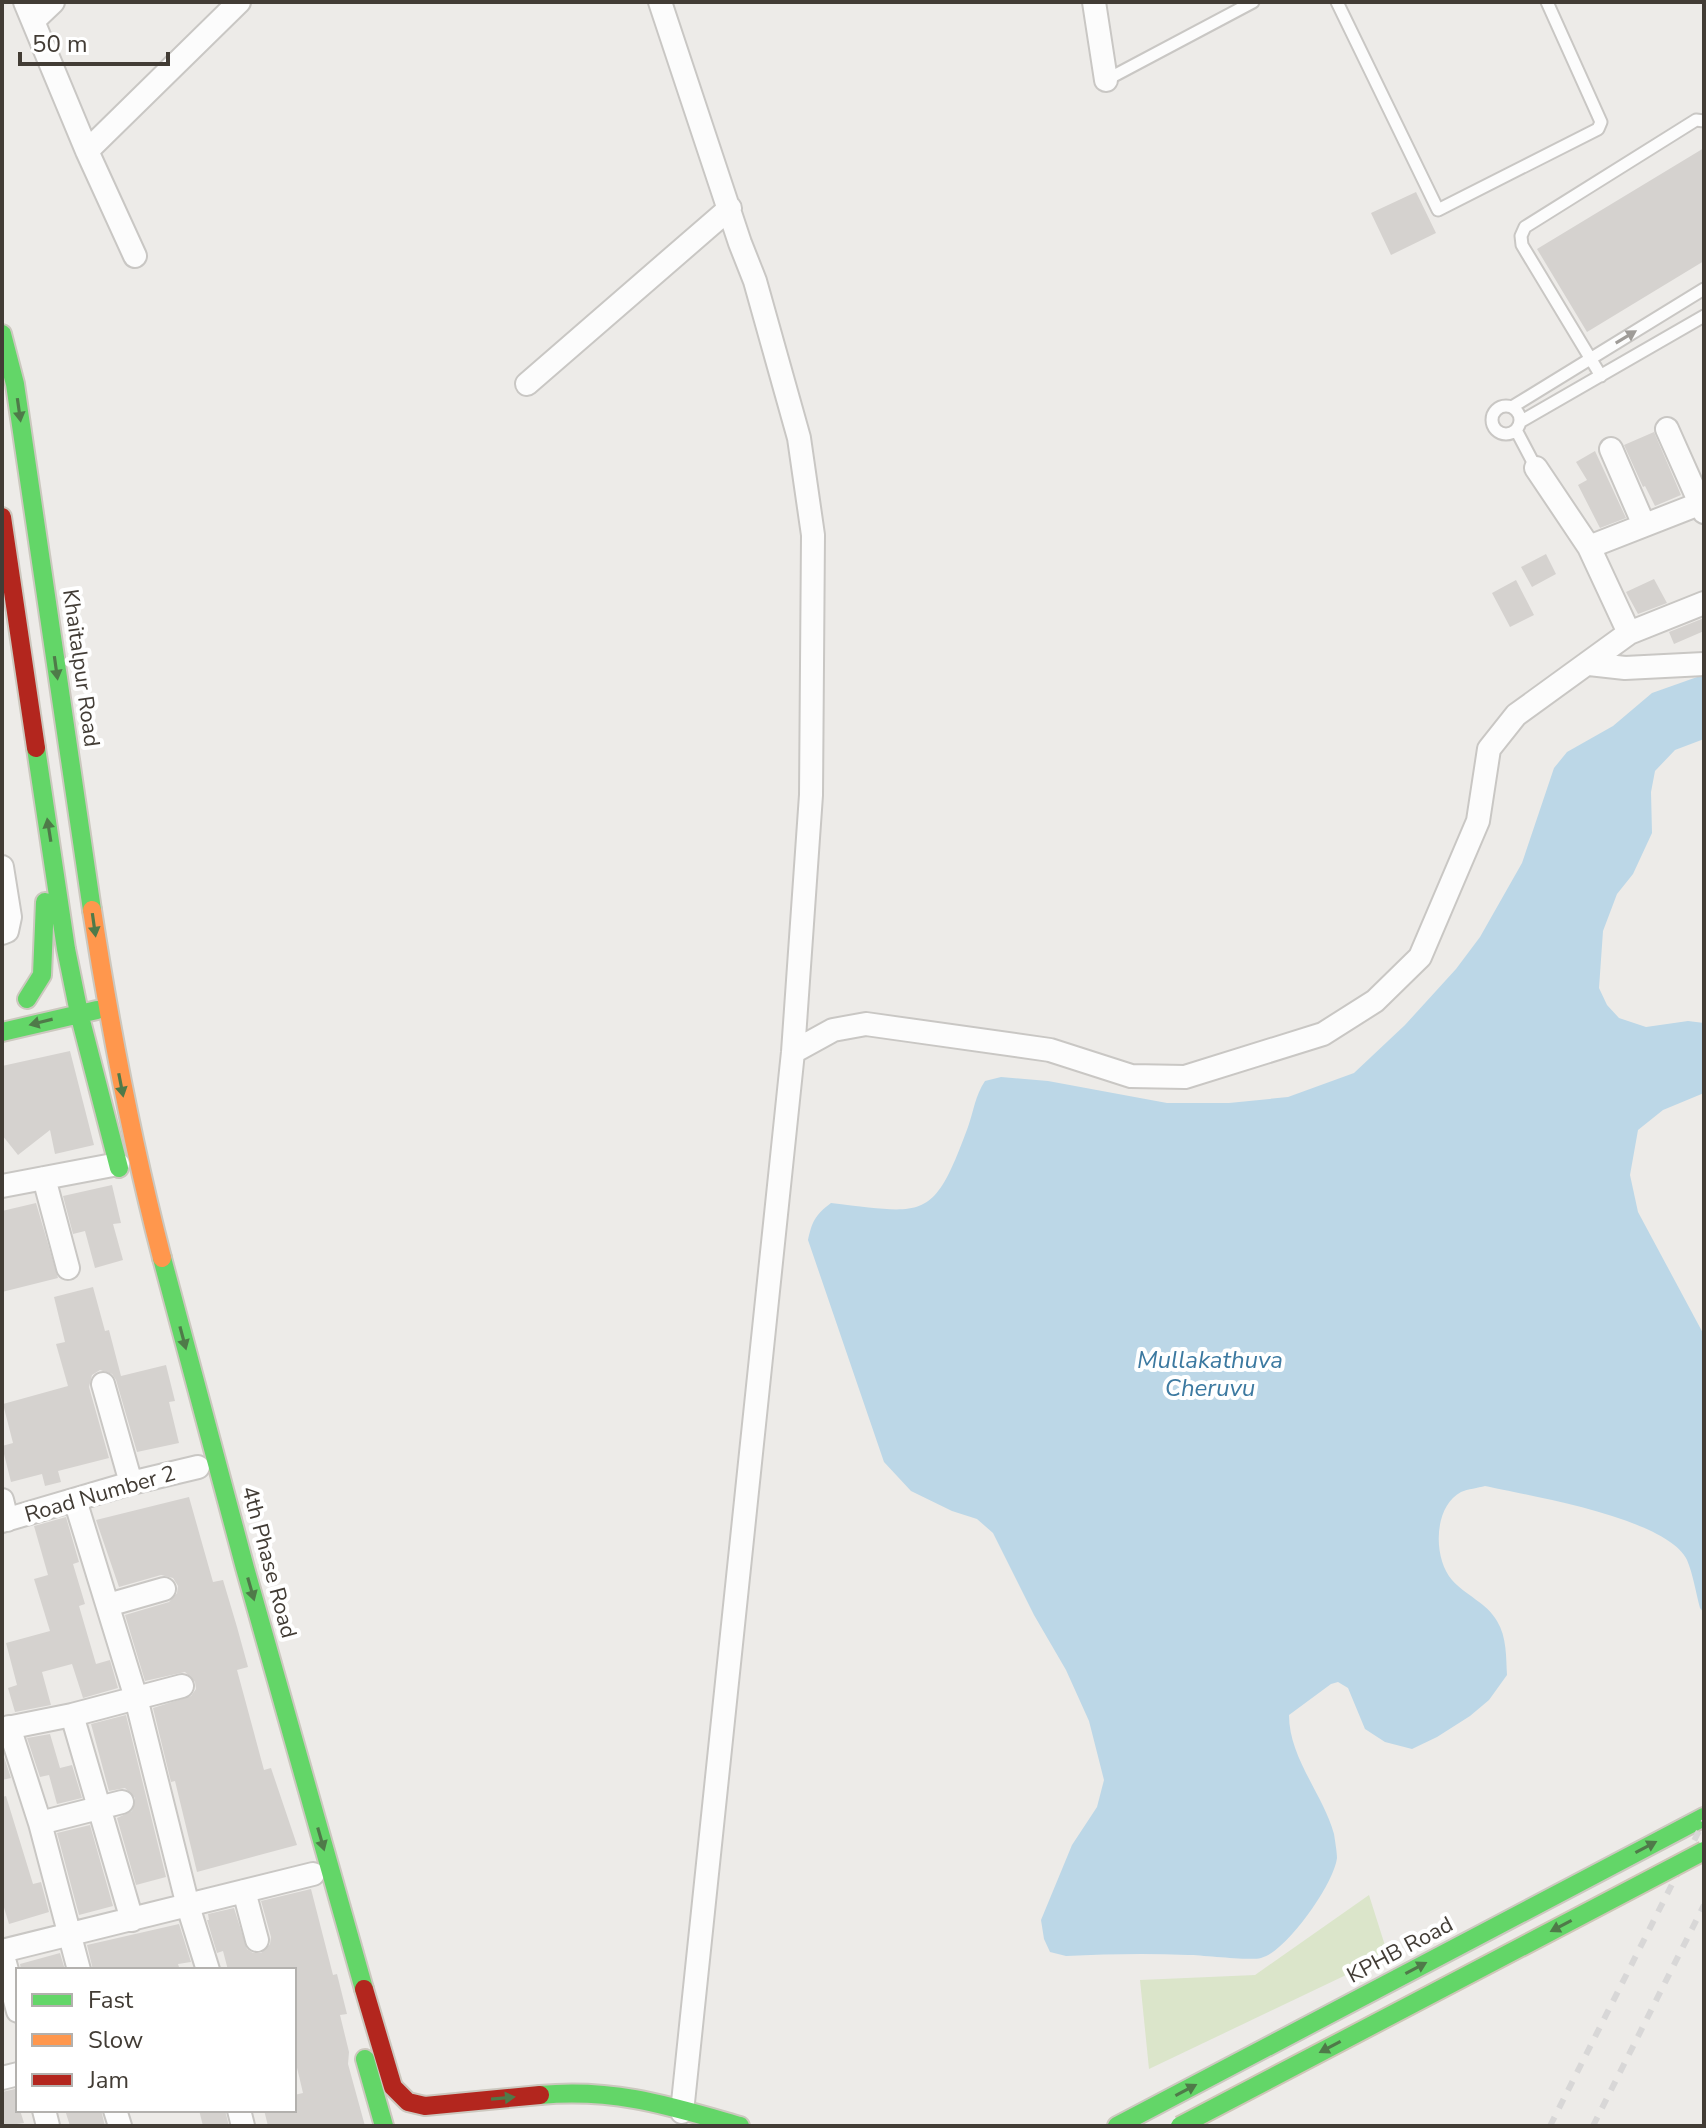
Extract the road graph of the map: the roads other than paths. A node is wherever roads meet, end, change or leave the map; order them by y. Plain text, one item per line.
1 (53, 2) edge
2 (239, 2) edge
3 (660, 2) edge
4 (1094, 2) edge
5 (1253, 2) edge
6 (1337, 2) edge
7 (1547, 2) edge
8 (29, 11) edge
9 (1106, 80) joint
10 (1704, 121) edge
11 (87, 151) junction
12 (730, 208) junction
13 (135, 256) dead end
14 (1704, 289) edge
15 (1704, 316) edge
16 (2, 334) edge
17 (1590, 359) junction
18 (1601, 376) junction
19 (527, 384) dead end
20 (1512, 407) junction
21 (1518, 426) junction
22 (1667, 429) dead end
23 (1611, 449) dead end
24 (1536, 468) joint
25 (1703, 506) edge
26 (2, 517) edge
27 (1644, 525) junction
28 (1589, 547) junction
29 (1704, 603) edge
30 (1629, 633) junction
31 (1589, 664) junction
32 (1704, 664) edge
33 (53, 859) junction
34 (2, 867) edge
35 (2, 933) edge
36 (103, 985) junction
37 (75, 990) junction
38 (107, 1009) junction
39 (79, 1013) junction
40 (2, 1032) edge
41 (793, 1052) junction
42 (120, 1171) joint
43 (44, 1178) junction
44 (2, 1186) edge
45 (68, 1268) dead end
46 (103, 1384) dead end
47 (198, 1467) dead end
48 (131, 1483) junction
49 (75, 1500) junction
50 (4, 1513) edge
51 (164, 1589) dead end
52 (108, 1605) junction
53 (182, 1686) dead end
54 (136, 1698) junction
55 (72, 1715) junction
56 (6, 1728) edge
57 (287, 1784) dead end
58 (122, 1802) dead end
59 (100, 1808) junction
60 (1704, 1817) edge
61 (40, 1823) junction
62 (1704, 1851) edge
63 (313, 1874) junction
64 (244, 1891) junction
65 (188, 1906) junction
66 (132, 1920) junction
67 (70, 1935) junction
68 (257, 1940) dead end
69 (2, 1952) edge
70 (78, 1968) edge
71 (207, 1968) edge
72 (16, 2004) edge
73 (687, 2121) edge
74 (384, 2126) edge
75 (740, 2126) edge
76 (1117, 2126) edge
77 (1180, 2126) edge

1 - 8 street
2 - 11 street
3 - 12 street
4 - 9 street
5 - 9 lane
6 - 7 lane
8 - 11 street
10 - 17 lane
11 - 13 street
12 - 19 street
12 - 41 street
17 -> 14 lane
15 - 18 lane
16 -> 36 street, Khaitalpur Road
17 - 18 lane
17 - 20 lane
18 - 21 lane
20 - 21 lane
20 - 21 lane
21 - 24 lane
22 - 25 street
23 - 27 street
24 - 28 street
25 - 27 street
33 -> 26 street
27 - 28 street
28 - 30 street
29 - 30 street
30 - 31 street
31 - 32 street
31 - 41 street
33 - 37 street
33 - 37 street
34 - 35 street
36 - 37 street
36 - 38 street, Khaitalpur Road
37 - 39 street
38 - 39 street
38 -> 73 street, 4th Phase Road
39 -> 40 street
39 - 42 street
41 - 73 street
42 - 43 street
43 - 44 street
43 - 45 street
46 - 48 street
47 - 48 street, Road Number 2
48 - 49 street, Road Number 2
49 - 50 street, Road Number 2
49 - 52 street
51 - 52 street
52 - 54 street
53 - 54 street
54 - 55 street
54 - 65 street
55 - 56 street
55 - 59 street
56 - 61 street
57 - 63 street
58 - 59 street
59 - 61 street
59 - 66 street
76 -> 60 street, KPHB Road
61 - 67 street
62 -> 77 street, bridge
63 - 64 street
63 - 74 street
64 - 65 street
64 - 68 street
65 - 66 street
65 - 71 street
66 - 67 street
67 - 69 street
67 - 70 street
69 - 72 street
73 - 75 street

